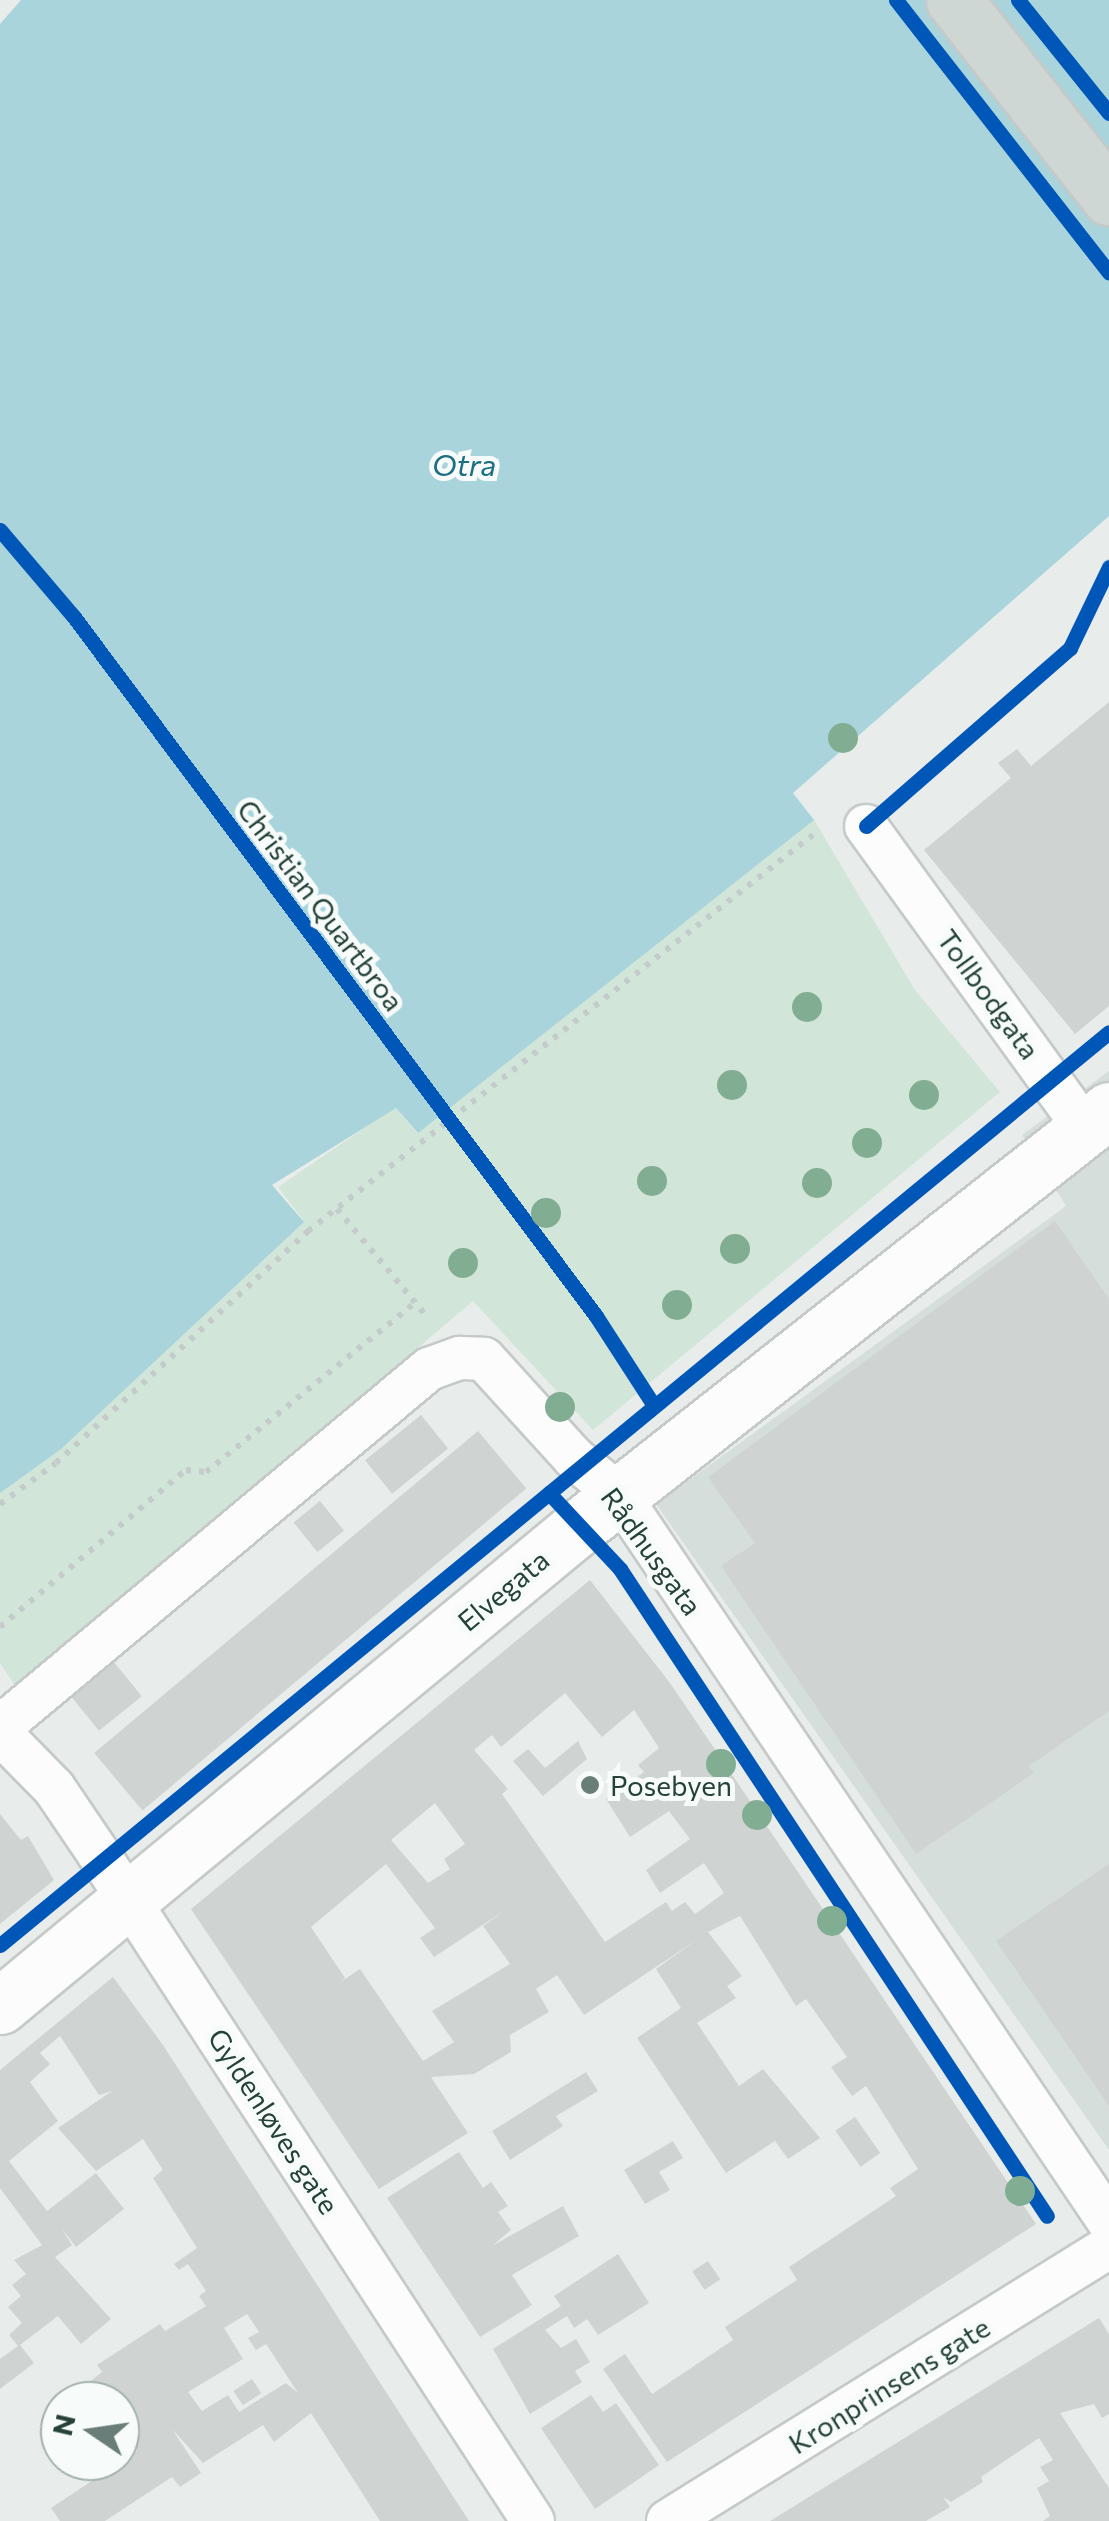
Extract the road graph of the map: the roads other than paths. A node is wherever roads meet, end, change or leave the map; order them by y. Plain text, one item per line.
1 (954, 0) edge
2 (1109, 197) edge
3 (866, 826) road end
4 (1101, 1135) edge
5 (619, 1496) junction
6 (0, 1730) edge
7 (130, 1900) junction
8 (0, 2006) edge
9 (1109, 2222) edge
10 (1109, 2248) edge
11 (533, 2521) edge
12 (668, 2521) edge

1 - 2 main road
3 - 4 street, Tollbodgata
4 - 5 street, Elvegata
5 - 6 street, Rådhusgata
5 - 7 street, Elvegata
5 - 9 street, Rådhusgata
6 - 7 street, Gyldenløves gate
7 - 8 street, Elvegata
7 - 11 street, Gyldenløves gate
10 - 12 street, Kronprinsens gate

